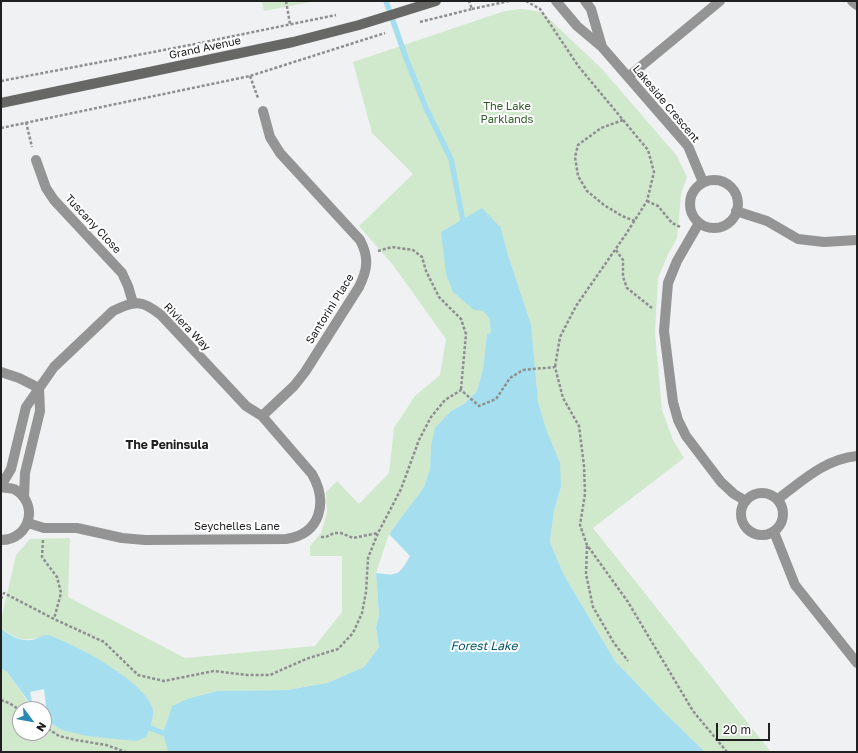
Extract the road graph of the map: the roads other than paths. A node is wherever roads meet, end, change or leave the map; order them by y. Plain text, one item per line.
1 (421, 1) edge
2 (436, 1) edge
3 (556, 1) edge
4 (585, 1) edge
5 (720, 1) edge
6 (852, 1) edge
7 (857, 4) edge
8 (411, 8) junction
9 (602, 47) junction
10 (628, 77) junction
11 (1, 103) edge
12 (263, 111) road end
13 (36, 160) road end
14 (703, 182) junction
15 (736, 211) junction
16 (699, 223) junction
17 (857, 240) edge
18 (133, 304) junction
19 (1, 372) edge
20 (39, 388) junction
21 (262, 416) junction
22 (857, 456) edge
23 (1, 487) edge
24 (24, 497) junction
25 (778, 499) junction
26 (746, 501) junction
27 (28, 523) junction
28 (774, 532) junction
29 (1, 540) edge
30 (857, 663) edge

1 - 8 street, Grand Avenue
2 - 8 street, Grand Avenue
3 - 9 street, Lakeside Crescent
4 - 9 street, Lakeside Crescent
5 - 10 street
6 - 7 street
8 - 11 street, Grand Avenue
9 - 10 street, Lakeside Crescent
10 - 14 street, Lakeside Crescent
12 - 21 street, Santorini Place
13 - 18 street, Tuscany Close
14 - 15 street
14 - 16 street
15 - 16 street
15 - 17 street
16 - 26 street
18 - 20 street
18 - 21 street, Riviera Way
19 - 20 street
20 - 23 street
20 - 24 street
21 - 27 street, Seychelles Lane
22 - 25 street
23 - 24 street
24 - 27 street
25 - 26 street
25 - 28 street
26 - 28 street
27 - 29 street
28 - 30 street

